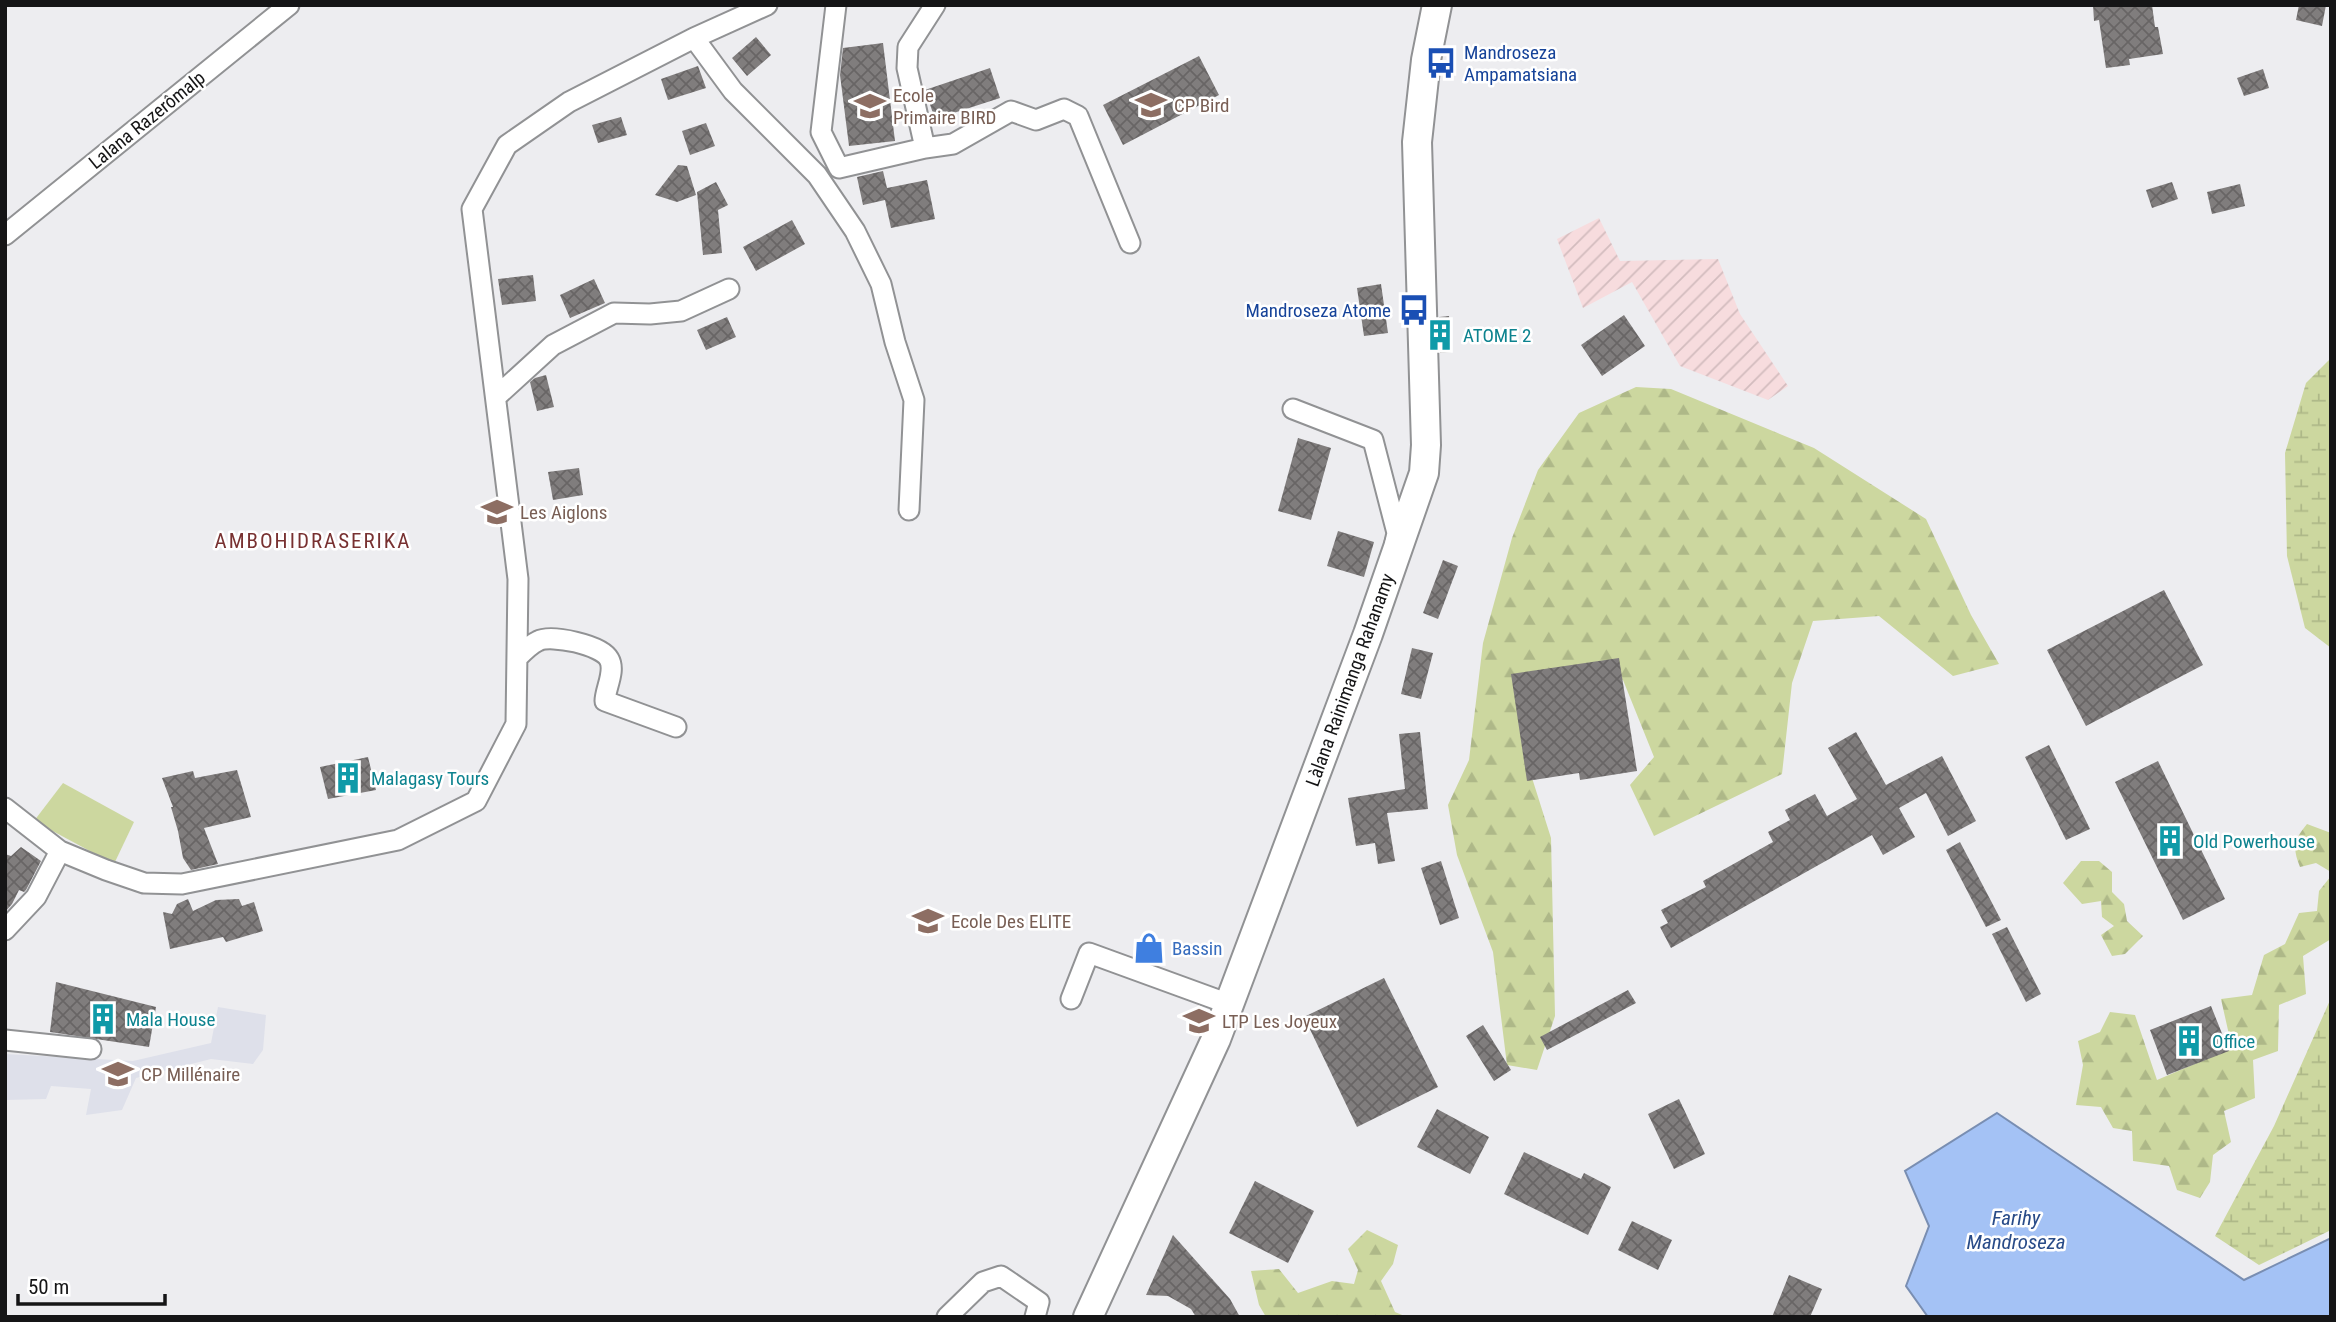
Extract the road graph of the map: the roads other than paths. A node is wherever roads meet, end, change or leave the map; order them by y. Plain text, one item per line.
1 (289, 5) edge
2 (767, 5) edge
3 (836, 5) edge
4 (935, 5) edge
5 (1437, 5) edge
6 (694, 38) junction
7 (925, 148) junction
8 (5, 235) edge
9 (1130, 243) dead end
10 (729, 289) dead end
11 (496, 397) junction
12 (1293, 410) dead end
13 (909, 510) dead end
14 (1368, 634) junction
15 (517, 658) junction
16 (676, 727) dead end
17 (5, 808) edge
18 (60, 851) junction
19 (5, 930) edge
20 (1071, 999) dead end
21 (1230, 1004) junction
22 (5, 1040) edge
23 (91, 1049) dead end
24 (947, 1317) edge
25 (1035, 1317) edge
26 (1088, 1317) edge

1 - 8 street, Lalana Razerômalp
2 - 6 street
3 - 7 street
4 - 7 street
5 - 14 main road, Làlana Rainimanga Rahanamy
6 - 11 street
6 - 13 street
7 - 9 street
10 - 11 street
11 - 15 street
12 - 14 street
14 - 21 main road, Làlana Rainimanga Rahanamy
15 - 16 street
15 - 18 street
17 - 18 street
18 - 19 street
20 - 21 street
21 - 26 main road, Làlana Rainimanga Rahanamy
22 - 23 street
24 - 25 street

